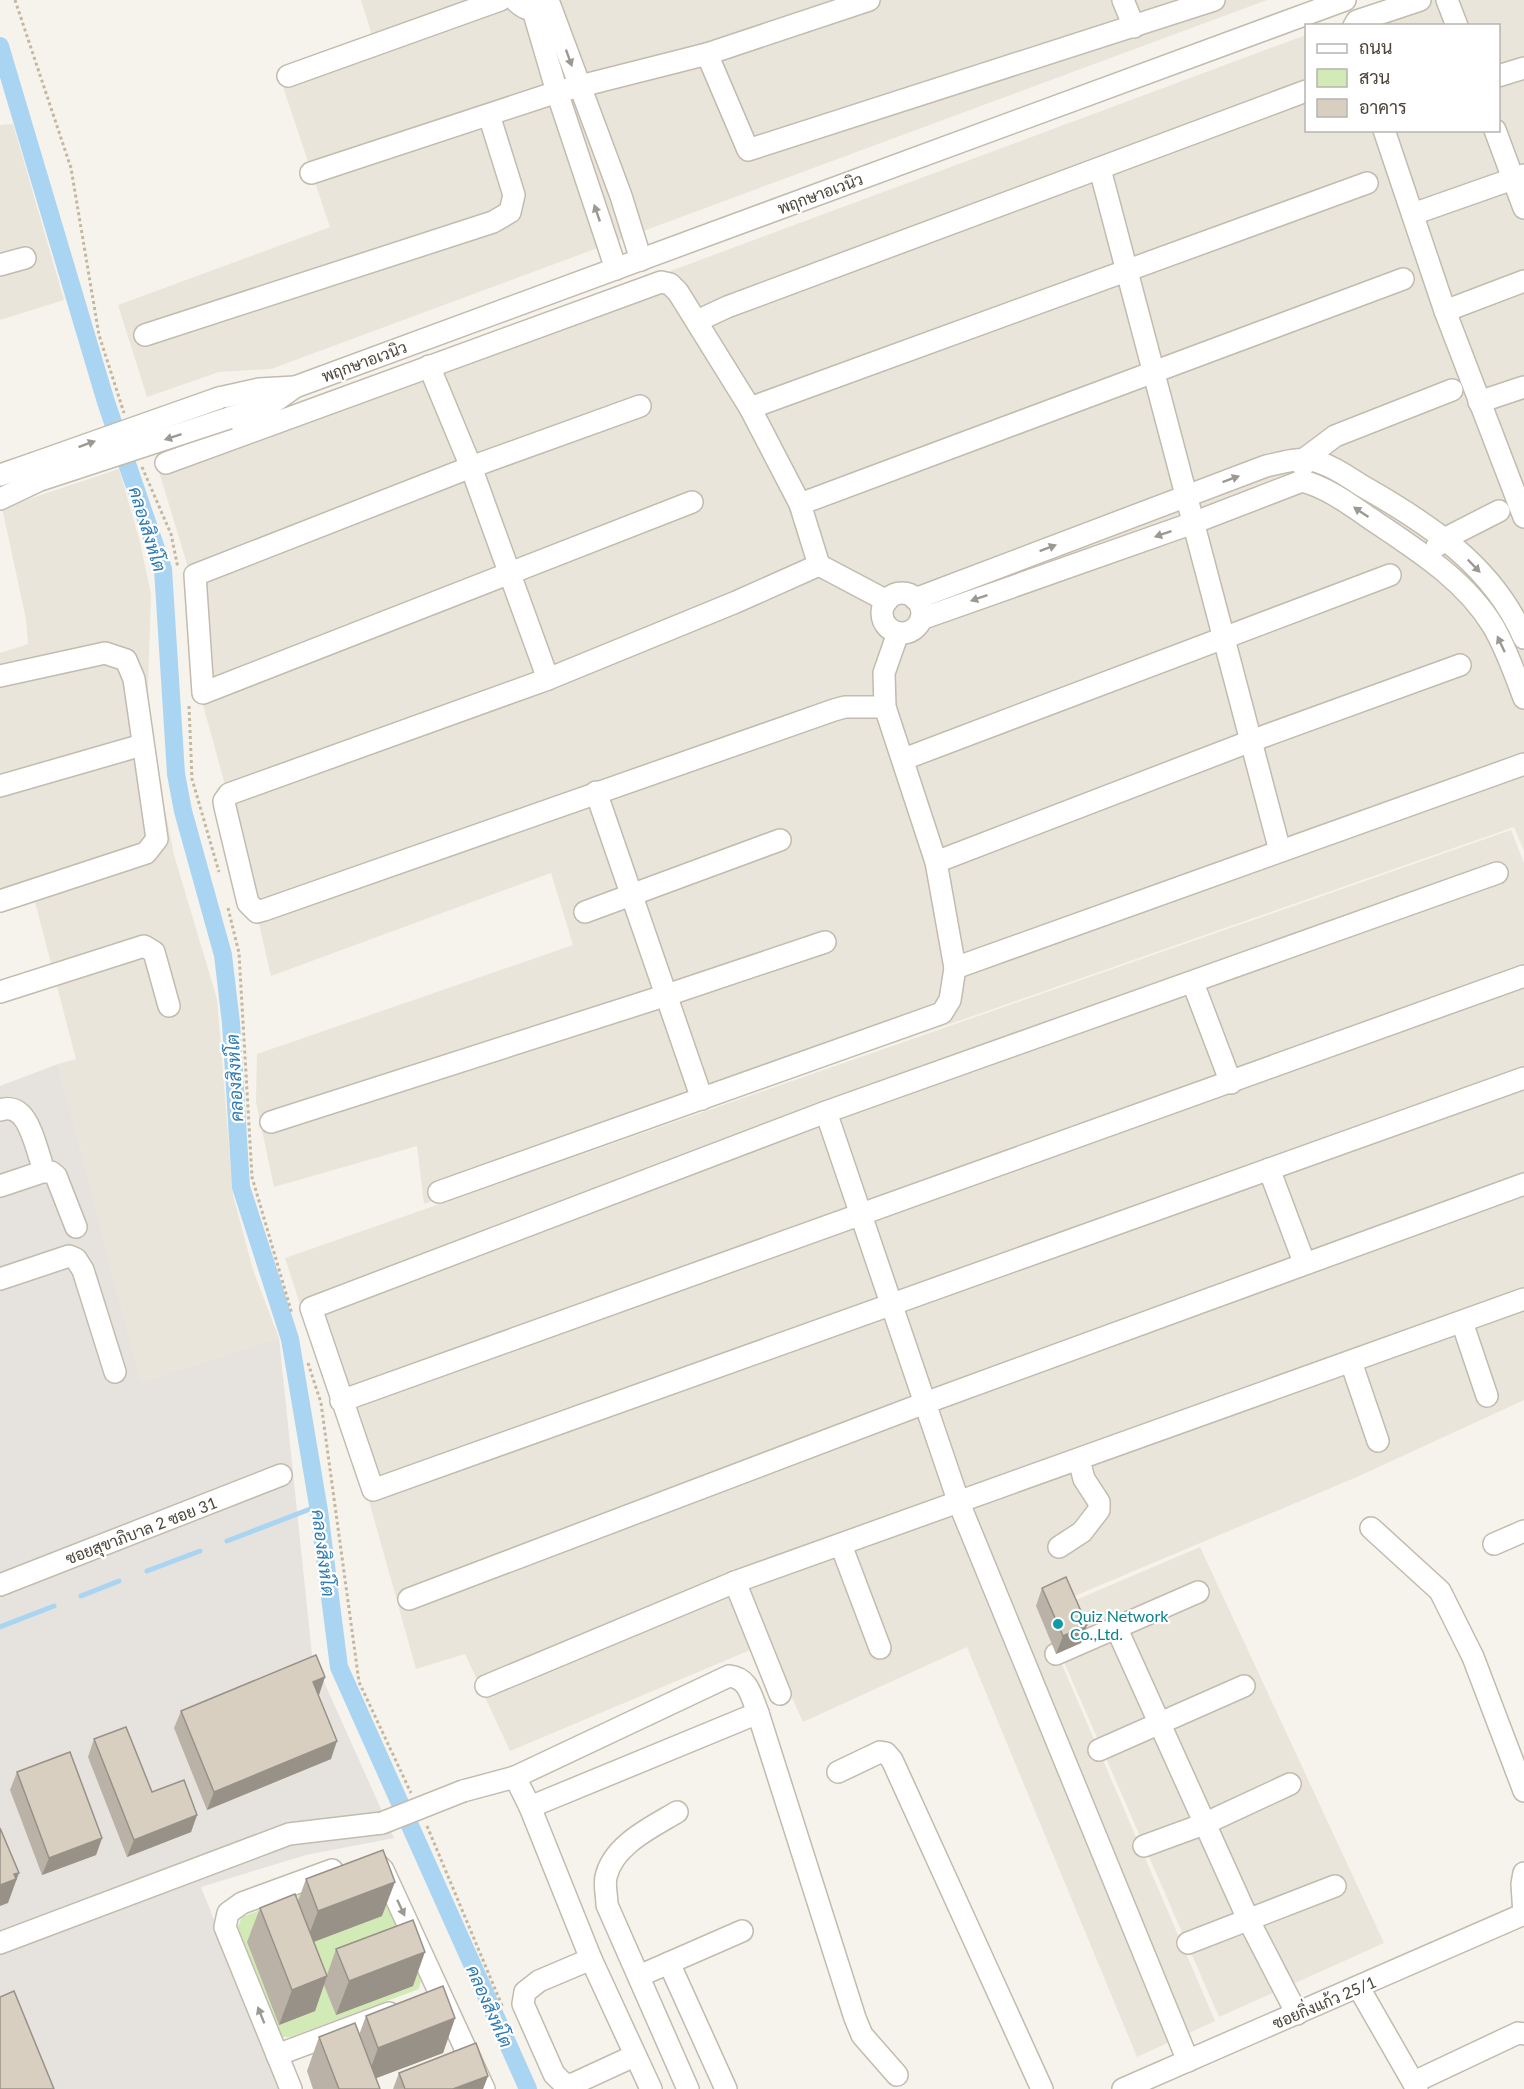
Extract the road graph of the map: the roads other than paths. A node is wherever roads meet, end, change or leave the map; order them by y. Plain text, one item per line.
1 (500, 0) edge
2 (869, 0) edge
3 (1123, 0) edge
4 (1214, 0) edge
5 (1346, 0) edge
6 (1420, 0) edge
7 (1448, 0) edge
8 (537, 3) edge
9 (1355, 24) edge
10 (1456, 24) edge
11 (1134, 27) junction
12 (707, 54) junction
13 (1524, 68) edge
14 (1500, 75) edge
15 (288, 76) dead end
16 (579, 85) junction
17 (556, 92) junction
18 (1305, 92) edge
19 (489, 115) junction
20 (1385, 132) edge
21 (1496, 132) edge
22 (1100, 169) junction
23 (311, 173) dead end
24 (1519, 177) edge
25 (1366, 183) dead end
26 (1524, 208) edge
27 (1413, 214) junction
28 (25, 258) dead end
29 (641, 260) junction
30 (0, 265) edge
31 (616, 268) junction
32 (1127, 272) junction
33 (1403, 279) dead end
34 (1524, 281) edge
35 (1445, 311) junction
36 (697, 321) junction
37 (145, 335) dead end
38 (429, 366) junction
39 (1154, 372) junction
40 (295, 387) junction
41 (1524, 387) edge
42 (1452, 390) dead end
43 (1479, 402) junction
44 (640, 406) dead end
45 (750, 408) junction
46 (1303, 460) junction
47 (166, 463) dead end
48 (471, 466) junction
49 (36, 472) junction
50 (0, 475) edge
51 (1302, 481) junction
52 (1518, 483) edge
53 (1186, 495) junction
54 (0, 499) edge
55 (692, 502) dead end
56 (800, 504) junction
57 (1499, 511) dead end
58 (1524, 517) edge
59 (1193, 523) junction
60 (1446, 538) junction
61 (1426, 556) junction
62 (819, 565) junction
63 (511, 573) junction
64 (1390, 575) dead end
65 (886, 602) junction
66 (918, 609) junction
67 (898, 633) junction
68 (1223, 636) junction
69 (1524, 638) edge
70 (1460, 665) dead end
71 (0, 676) edge
72 (548, 679) junction
73 (1524, 698) edge
74 (885, 707) junction
75 (1251, 741) junction
76 (142, 745) junction
77 (904, 759) junction
78 (1524, 764) edge
79 (0, 786) edge
80 (596, 792) junction
81 (780, 840) dead end
82 (1280, 851) junction
83 (936, 862) junction
84 (1497, 873) dead end
85 (632, 893) junction
86 (0, 901) edge
87 (585, 912) dead end
88 (825, 942) dead end
89 (956, 968) junction
90 (1524, 976) edge
91 (1193, 983) junction
92 (0, 992) edge
93 (667, 995) junction
94 (169, 1006) dead end
95 (1524, 1078) edge
96 (1231, 1083) junction
97 (702, 1099) junction
98 (0, 1110) edge
99 (826, 1112) junction
100 (271, 1122) dead end
101 (41, 1161) dead end
102 (1269, 1169) junction
103 (1524, 1184) edge
104 (0, 1186) edge
105 (439, 1192) dead end
106 (862, 1215) junction
107 (76, 1227) dead end
108 (1304, 1262) junction
109 (0, 1279) edge
110 (1524, 1299) edge
111 (891, 1303) junction
112 (1462, 1322) junction
113 (1351, 1362) junction
114 (115, 1372) dead end
115 (1487, 1396) dead end
116 (341, 1401) junction
117 (925, 1403) junction
118 (1378, 1441) dead end
119 (1079, 1460) junction
120 (281, 1475) dead end
121 (959, 1503) junction
122 (1371, 1527) dead end
123 (1524, 1531) edge
124 (1494, 1544) dead end
125 (841, 1545) junction
126 (1059, 1547) dead end
127 (735, 1582) junction
128 (0, 1585) edge
129 (1198, 1592) dead end
130 (409, 1599) dead end
131 (1116, 1627) junction
132 (880, 1648) dead end
133 (1056, 1654) dead end
134 (486, 1686) dead end
135 (1244, 1686) dead end
136 (780, 1694) dead end
137 (758, 1713) junction
138 (1160, 1725) junction
139 (1099, 1750) dead end
140 (838, 1772) dead end
141 (515, 1778) junction
142 (1290, 1784) dead end
143 (1524, 1791) edge
144 (530, 1807) junction
145 (677, 1812) dead end
146 (1204, 1824) junction
147 (1144, 1846) dead end
148 (1524, 1873) edge
149 (1335, 1886) dead end
150 (1524, 1914) edge
151 (1248, 1919) junction
152 (742, 1930) dead end
153 (0, 1943) edge
154 (1188, 1943) dead end
155 (591, 1959) junction
156 (669, 1963) junction
157 (639, 1976) junction
158 (1359, 1988) junction
159 (440, 1994) junction
160 (1297, 2014) junction
161 (1524, 2034) edge
162 (277, 2055) junction
163 (634, 2056) junction
164 (1188, 2061) junction
165 (897, 2075) dead end
166 (1415, 2086) edge
167 (1133, 2087) edge
168 (291, 2089) edge
169 (484, 2089) edge
170 (651, 2089) edge
171 (688, 2089) edge
172 (726, 2089) edge
173 (1042, 2089) edge

1 - 15 street
2 - 12 street
3 - 11 street
4 - 11 street
5 - 29 street, พฤกษาอเวนิว
6 - 9 street
7 - 10 street
8 -> 16 street
8 - 17 street
11 - 12 street
12 - 16 street
13 - 14 street
16 - 17 street
16 - 29 street
17 - 19 street
31 -> 17 street
18 - 22 street
19 - 23 street
19 - 37 street
20 - 27 street
21 - 24 street
22 - 32 street
22 - 36 street
24 - 26 street
24 - 27 street
25 - 32 street
27 - 35 street
28 - 30 street
29 - 31 street, พฤกษาอเวนิว
31 - 40 street, พฤกษาอเวนิว
32 - 39 street
32 - 45 street
33 - 39 street
34 - 35 street
35 - 43 street
36 - 38 street
36 - 45 street
38 - 47 street
38 - 48 street
39 - 53 street
39 - 56 street
40 -> 49 street, พฤกษาอเวนิว, bridge
49 -> 40 street, พฤกษาอเวนิว, bridge
41 - 43 street
42 - 46 street
43 - 52 street
44 - 48 street
45 - 56 street
46 - 51 street
53 -> 46 street
46 - 60 street
48 - 63 street
48 - 63 street
49 - 50 street, พฤกษาอเวนิว
49 - 54 street, พฤกษาอเวนิว
51 - 59 street
61 -> 51 street
52 - 58 street
53 - 59 street
66 -> 53 street
55 - 63 street
56 - 62 street
57 - 60 street
59 -> 66 street
59 - 68 street
60 - 61 street
60 -> 69 street
73 -> 61 street
62 - 65 street
62 - 72 street
63 - 72 street
64 - 68 street
65 - 66 street
65 - 67 street
66 - 67 street
67 - 74 street
68 - 75 street
68 - 77 street
70 - 75 street
71 - 76 street
72 - 80 street
74 - 77 street
74 - 80 street
75 - 82 street
75 - 83 street
76 - 79 street
76 - 86 street
77 - 83 street
78 - 82 street
80 - 85 street
81 - 85 street
82 - 89 street
83 - 89 street
84 - 91 street
85 - 87 street
85 - 93 street
88 - 93 street
89 - 97 street
90 - 96 street
91 - 96 street
91 - 99 street
92 - 94 street
93 - 97 street
93 - 100 street
95 - 102 street
96 - 106 street
97 - 105 street
98 - 101 street
99 - 106 street
99 - 116 street
102 - 108 street
102 - 111 street
103 - 108 street
104 - 107 street
106 - 111 street
106 - 116 street
108 - 117 street
109 - 114 street
110 - 112 street
111 - 116 street
111 - 117 street
112 - 113 street
112 - 115 street
113 - 118 street
113 - 119 street
117 - 121 street
117 - 130 street
119 - 121 street
119 - 126 street
120 - 128 street, ซอยสุขาภิบาล 2 ซอย 31
121 - 125 street
121 - 164 street
122 - 143 street
123 - 124 street
125 - 127 street
125 - 132 street
127 - 134 street
127 - 136 street
129 - 131 street
131 - 133 street
131 - 138 street
135 - 138 street
137 - 141 street
137 - 144 street
137 - 165 street
138 - 139 street
138 - 146 street
140 - 173 street
141 - 144 street
141 - 153 street, bridge
142 - 146 street
144 - 155 street
145 - 157 street
146 - 147 street
146 - 151 street
148 - 150 street
149 - 151 street
150 - 158 street, ซอยกิ่งแก้ว 25/1
151 - 154 street
151 - 160 street
152 - 156 street
155 - 163 street
155 - 163 street
156 - 157 street
156 - 172 street
157 - 171 street
158 - 160 street, ซอยกิ่งแก้ว 25/1
158 - 166 street
159 - 162 street
162 -> 159 street
159 - 169 street
160 - 164 street, ซอยกิ่งแก้ว 25/1
161 - 166 street
162 - 168 street
163 - 170 street
164 - 167 street, ซอยกิ่งแก้ว 25/1

